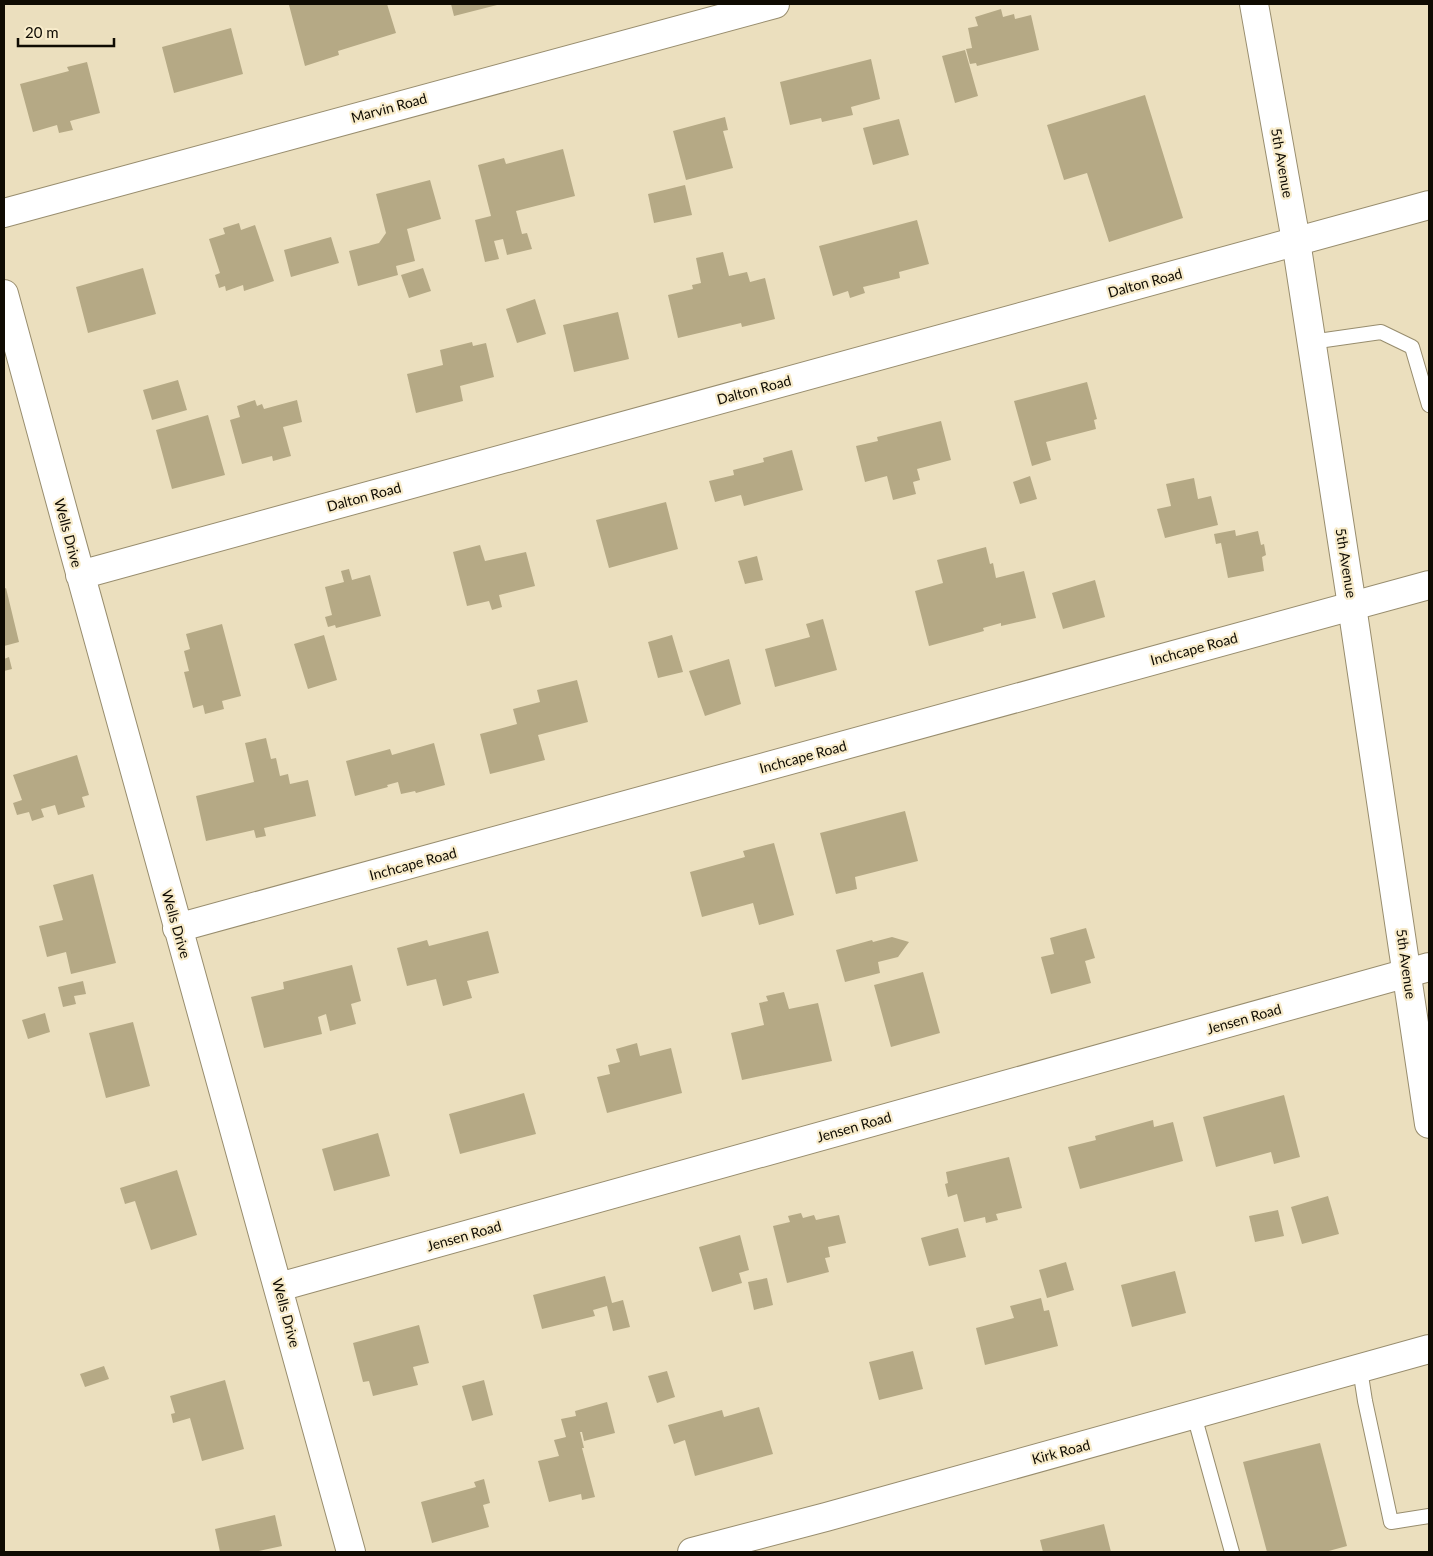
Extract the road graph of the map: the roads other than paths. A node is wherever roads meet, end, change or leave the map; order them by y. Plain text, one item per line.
1 (775, 4) edge
2 (1254, 4) edge
3 (1429, 205) edge
4 (4, 213) edge
5 (1296, 241) junction
6 (4, 294) edge
7 (1311, 342) junction
8 (1429, 405) edge
9 (80, 575) junction
10 (1429, 585) edge
11 (1352, 606) junction
12 (177, 928) junction
13 (1418, 970) edge
14 (1429, 1124) edge
15 (279, 1287) junction
16 (1429, 1349) edge
17 (1360, 1369) junction
18 (1194, 1415) junction
19 (1429, 1516) edge
20 (350, 1552) edge
21 (692, 1552) edge
22 (1232, 1552) edge

1 - 4 street, Marvin Road
2 - 5 street, 5th Avenue
3 - 5 street, Dalton Road
5 - 7 street, 5th Avenue
5 - 9 street, Dalton Road
6 - 9 street, Wells Drive
7 - 8 lane
7 - 11 street, 5th Avenue
9 - 12 street, Wells Drive
10 - 11 street, Inchcape Road
11 - 12 street, Inchcape Road
11 - 13 street, 5th Avenue
12 - 15 street, Wells Drive
13 - 14 street, 5th Avenue
13 - 15 street, Jensen Road
15 - 20 street, Wells Drive
16 - 17 street, Kirk Road
17 - 18 street, Kirk Road
17 - 19 lane
18 - 21 street, Kirk Road
18 - 22 lane

